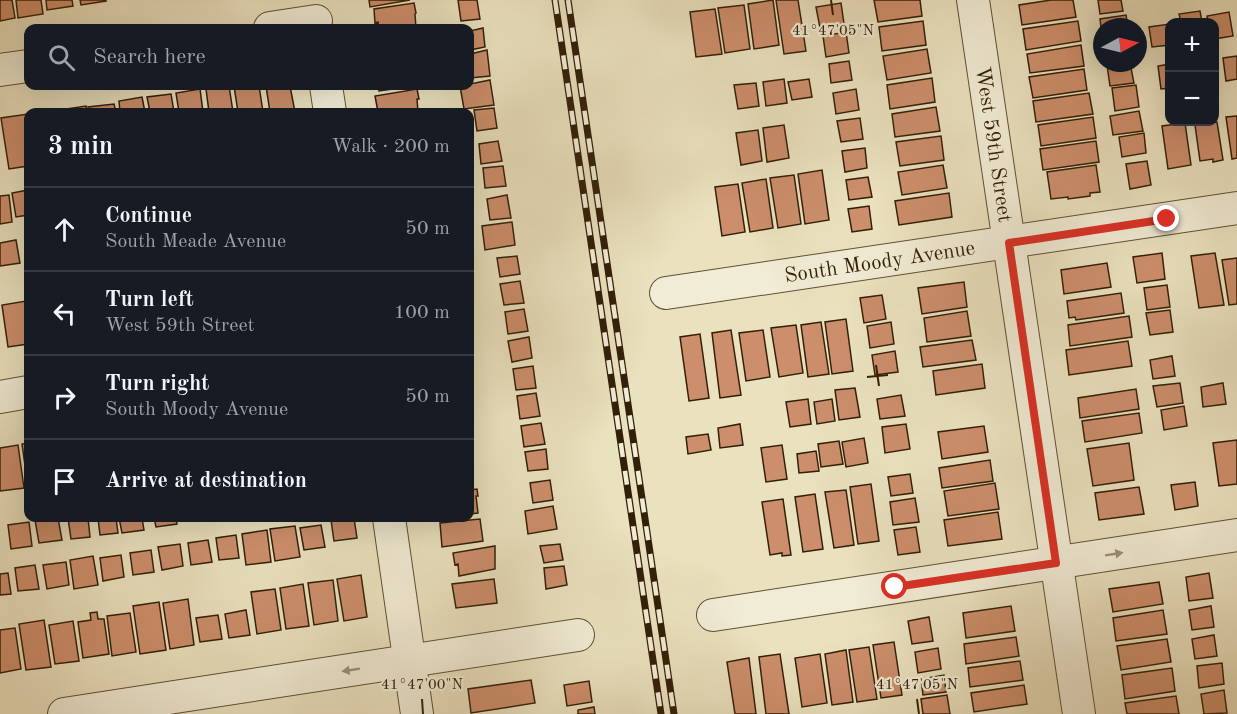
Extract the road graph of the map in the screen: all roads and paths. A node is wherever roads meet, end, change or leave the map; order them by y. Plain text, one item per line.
1 (973, 0) edge
2 (315, 17) edge
3 (286, 24) edge
4 (24, 67) edge
5 (0, 70) edge
6 (327, 90) edge
7 (329, 108) edge
8 (1237, 208) edge
9 (1009, 243) junction
10 (666, 293) dead end
11 (24, 393) edge
12 (0, 397) edge
13 (390, 522) edge
14 (1237, 535) edge
15 (1056, 563) junction
16 (713, 615) dead end
17 (578, 635) dead end
18 (409, 661) junction
19 (64, 714) edge
20 (417, 714) edge
21 (1080, 714) edge

1 - 9 street, West 59th Street
2 - 3 street
4 - 5 street
6 - 7 street
8 - 9 street, South Moody Avenue
9 - 10 street, South Moody Avenue
9 - 15 street, West 59th Street
11 - 12 street
13 - 18 street
15 -> 14 street
15 - 16 street
15 - 21 street, West 59th Street
17 - 18 street
18 -> 19 street
18 - 20 street

